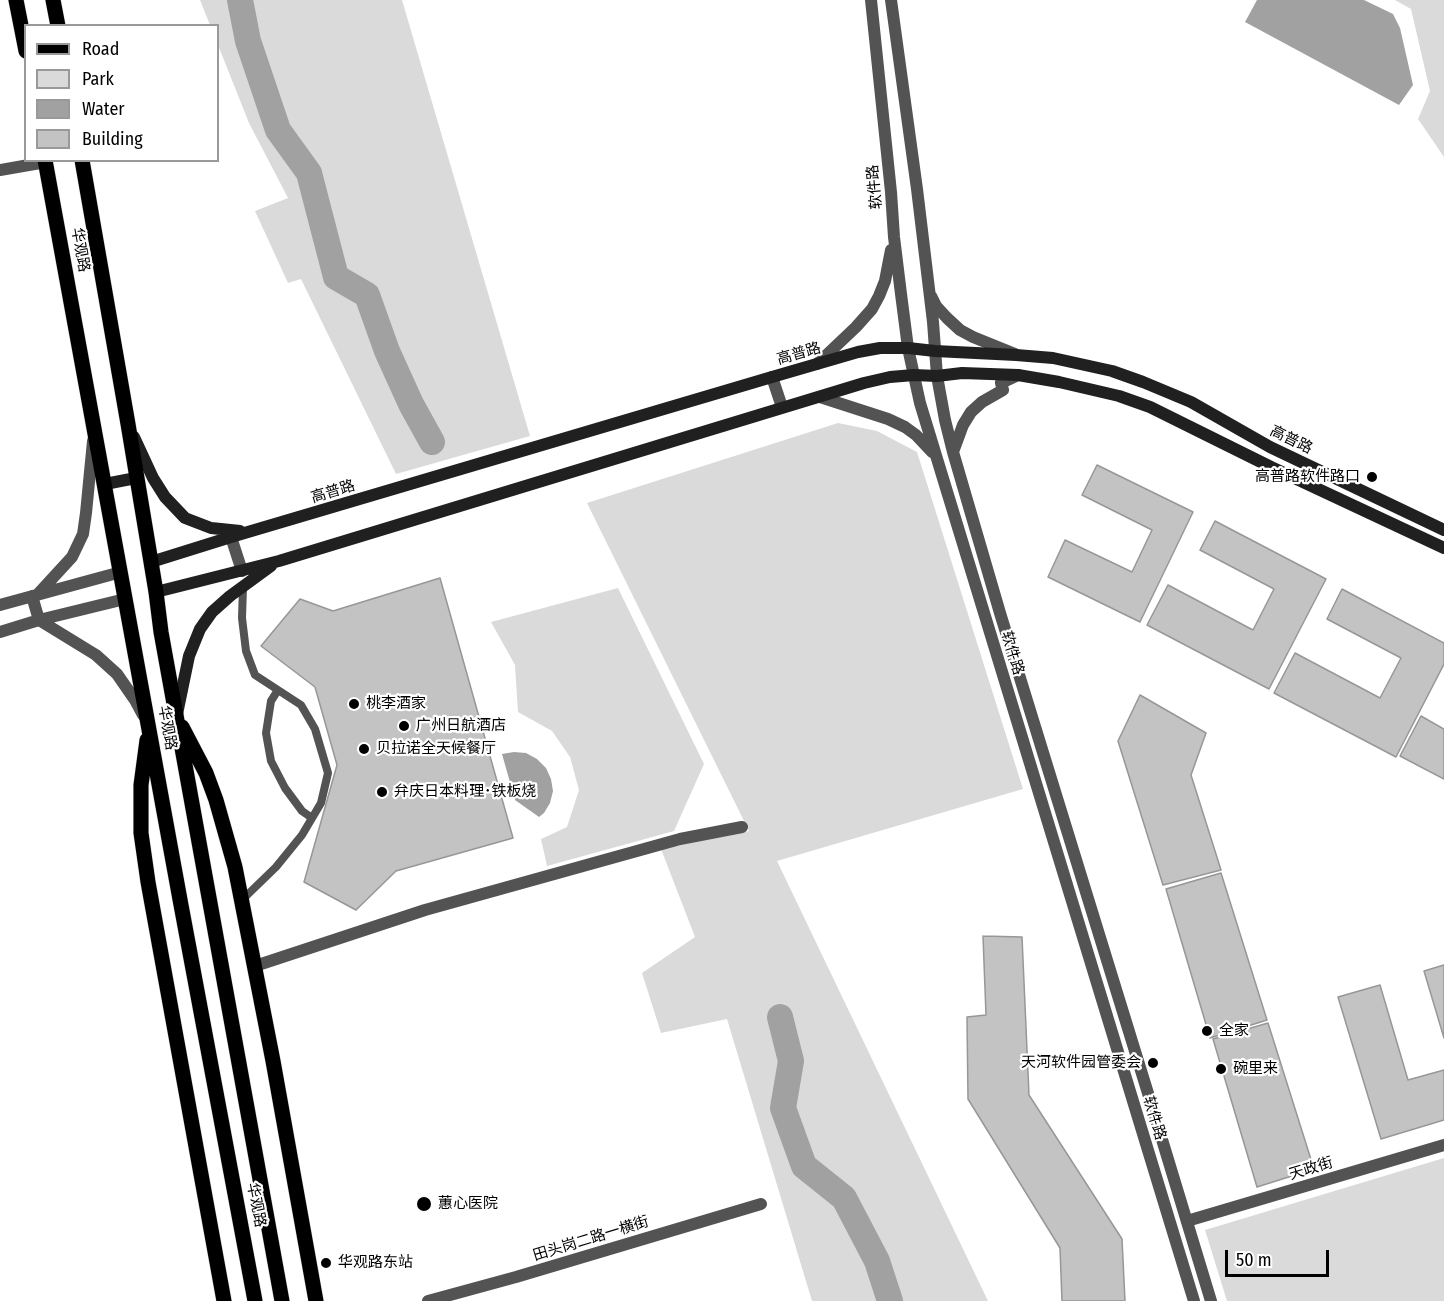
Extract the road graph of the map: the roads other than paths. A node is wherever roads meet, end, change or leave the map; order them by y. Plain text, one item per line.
1 (16, 0) edge
2 (53, 0) edge
3 (871, 0) edge
4 (891, 0) edge
5 (58, 24) edge
6 (24, 41) edge
7 (41, 162) edge
8 (46, 162) edge
9 (82, 162) edge
10 (0, 170) edge
11 (894, 237) junction
12 (929, 291) junction
13 (908, 348) junction
14 (935, 351) junction
15 (1016, 355) junction
16 (817, 364) junction
17 (914, 375) junction
18 (1018, 375) junction
19 (936, 376) junction
20 (772, 377) junction
21 (819, 397) junction
22 (782, 407) junction
23 (128, 424) junction
24 (95, 428) junction
25 (953, 452) junction
26 (936, 456) junction
27 (136, 478) junction
28 (105, 484) junction
29 (262, 529) junction
30 (1444, 530) edge
31 (231, 537) junction
32 (1444, 548) edge
33 (279, 561) junction
34 (151, 562) junction
35 (242, 571) junction
36 (121, 572) junction
37 (243, 587) junction
38 (156, 592) junction
39 (35, 595) junction
40 (125, 599) junction
41 (0, 605) edge
42 (39, 620) junction
43 (0, 632) edge
44 (278, 690) junction
45 (176, 717) junction
46 (149, 725) junction
47 (312, 818) junction
48 (742, 827) dead end
49 (242, 900) junction
50 (255, 966) junction
51 (1444, 1145) edge
52 (761, 1204) dead end
53 (1187, 1221) junction
54 (224, 1301) edge
55 (255, 1301) edge
56 (282, 1301) edge
57 (316, 1301) edge
58 (429, 1301) edge
59 (1194, 1301) edge
60 (1211, 1301) edge

1 - 6 main road
2 - 5 main road
3 - 11 street, 软件路
4 - 12 street, 软件路
7 - 10 street
8 - 24 main road, 华观路
9 - 23 main road, 华观路
11 - 13 street, 软件路
11 - 16 street
12 - 14 street, 软件路
12 - 15 street
13 - 14 main road, 高普路
13 - 16 main road, 高普路
13 - 17 street, 软件路
14 - 15 main road, 高普路
14 - 19 street, 软件路
15 - 30 main road, 高普路
16 - 20 main road, 高普路
17 - 19 main road
17 - 21 main road
17 - 26 street, 软件路
18 - 19 main road
18 - 25 street
18 - 32 main road
19 - 25 street, 软件路
20 - 22 street
20 - 29 main road, 高普路
21 - 22 main road
21 - 26 street
22 - 33 main road
23 - 27 main road, 华观路
23 - 29 main road
24 - 28 main road, 华观路
24 - 39 street
25 - 53 street, 软件路
26 - 59 street, 软件路
27 - 28 main road
27 - 34 main road, 华观路
28 - 36 main road, 华观路
29 - 31 main road, 高普路
31 - 34 main road, 高普路
31 - 35 street
33 - 35 main road
33 - 37 main road
34 - 38 main road, 华观路
35 - 38 main road
36 - 39 street
36 - 40 main road, 华观路
37 - 44 lane
37 - 45 main road
38 - 45 main road, 华观路
39 - 41 street
39 - 42 street
40 - 42 street
40 - 46 main road, 华观路
42 - 43 street
42 - 46 street
44 - 47 lane
44 - 47 lane
45 - 49 main road
45 - 56 main road, 华观路
46 - 54 main road
46 - 55 main road, 华观路
47 - 49 lane
48 - 50 street
49 - 50 main road
50 - 57 main road
51 - 53 street, 天政街
52 - 58 street, 田头岗二路一横街
53 - 60 street, 软件路

